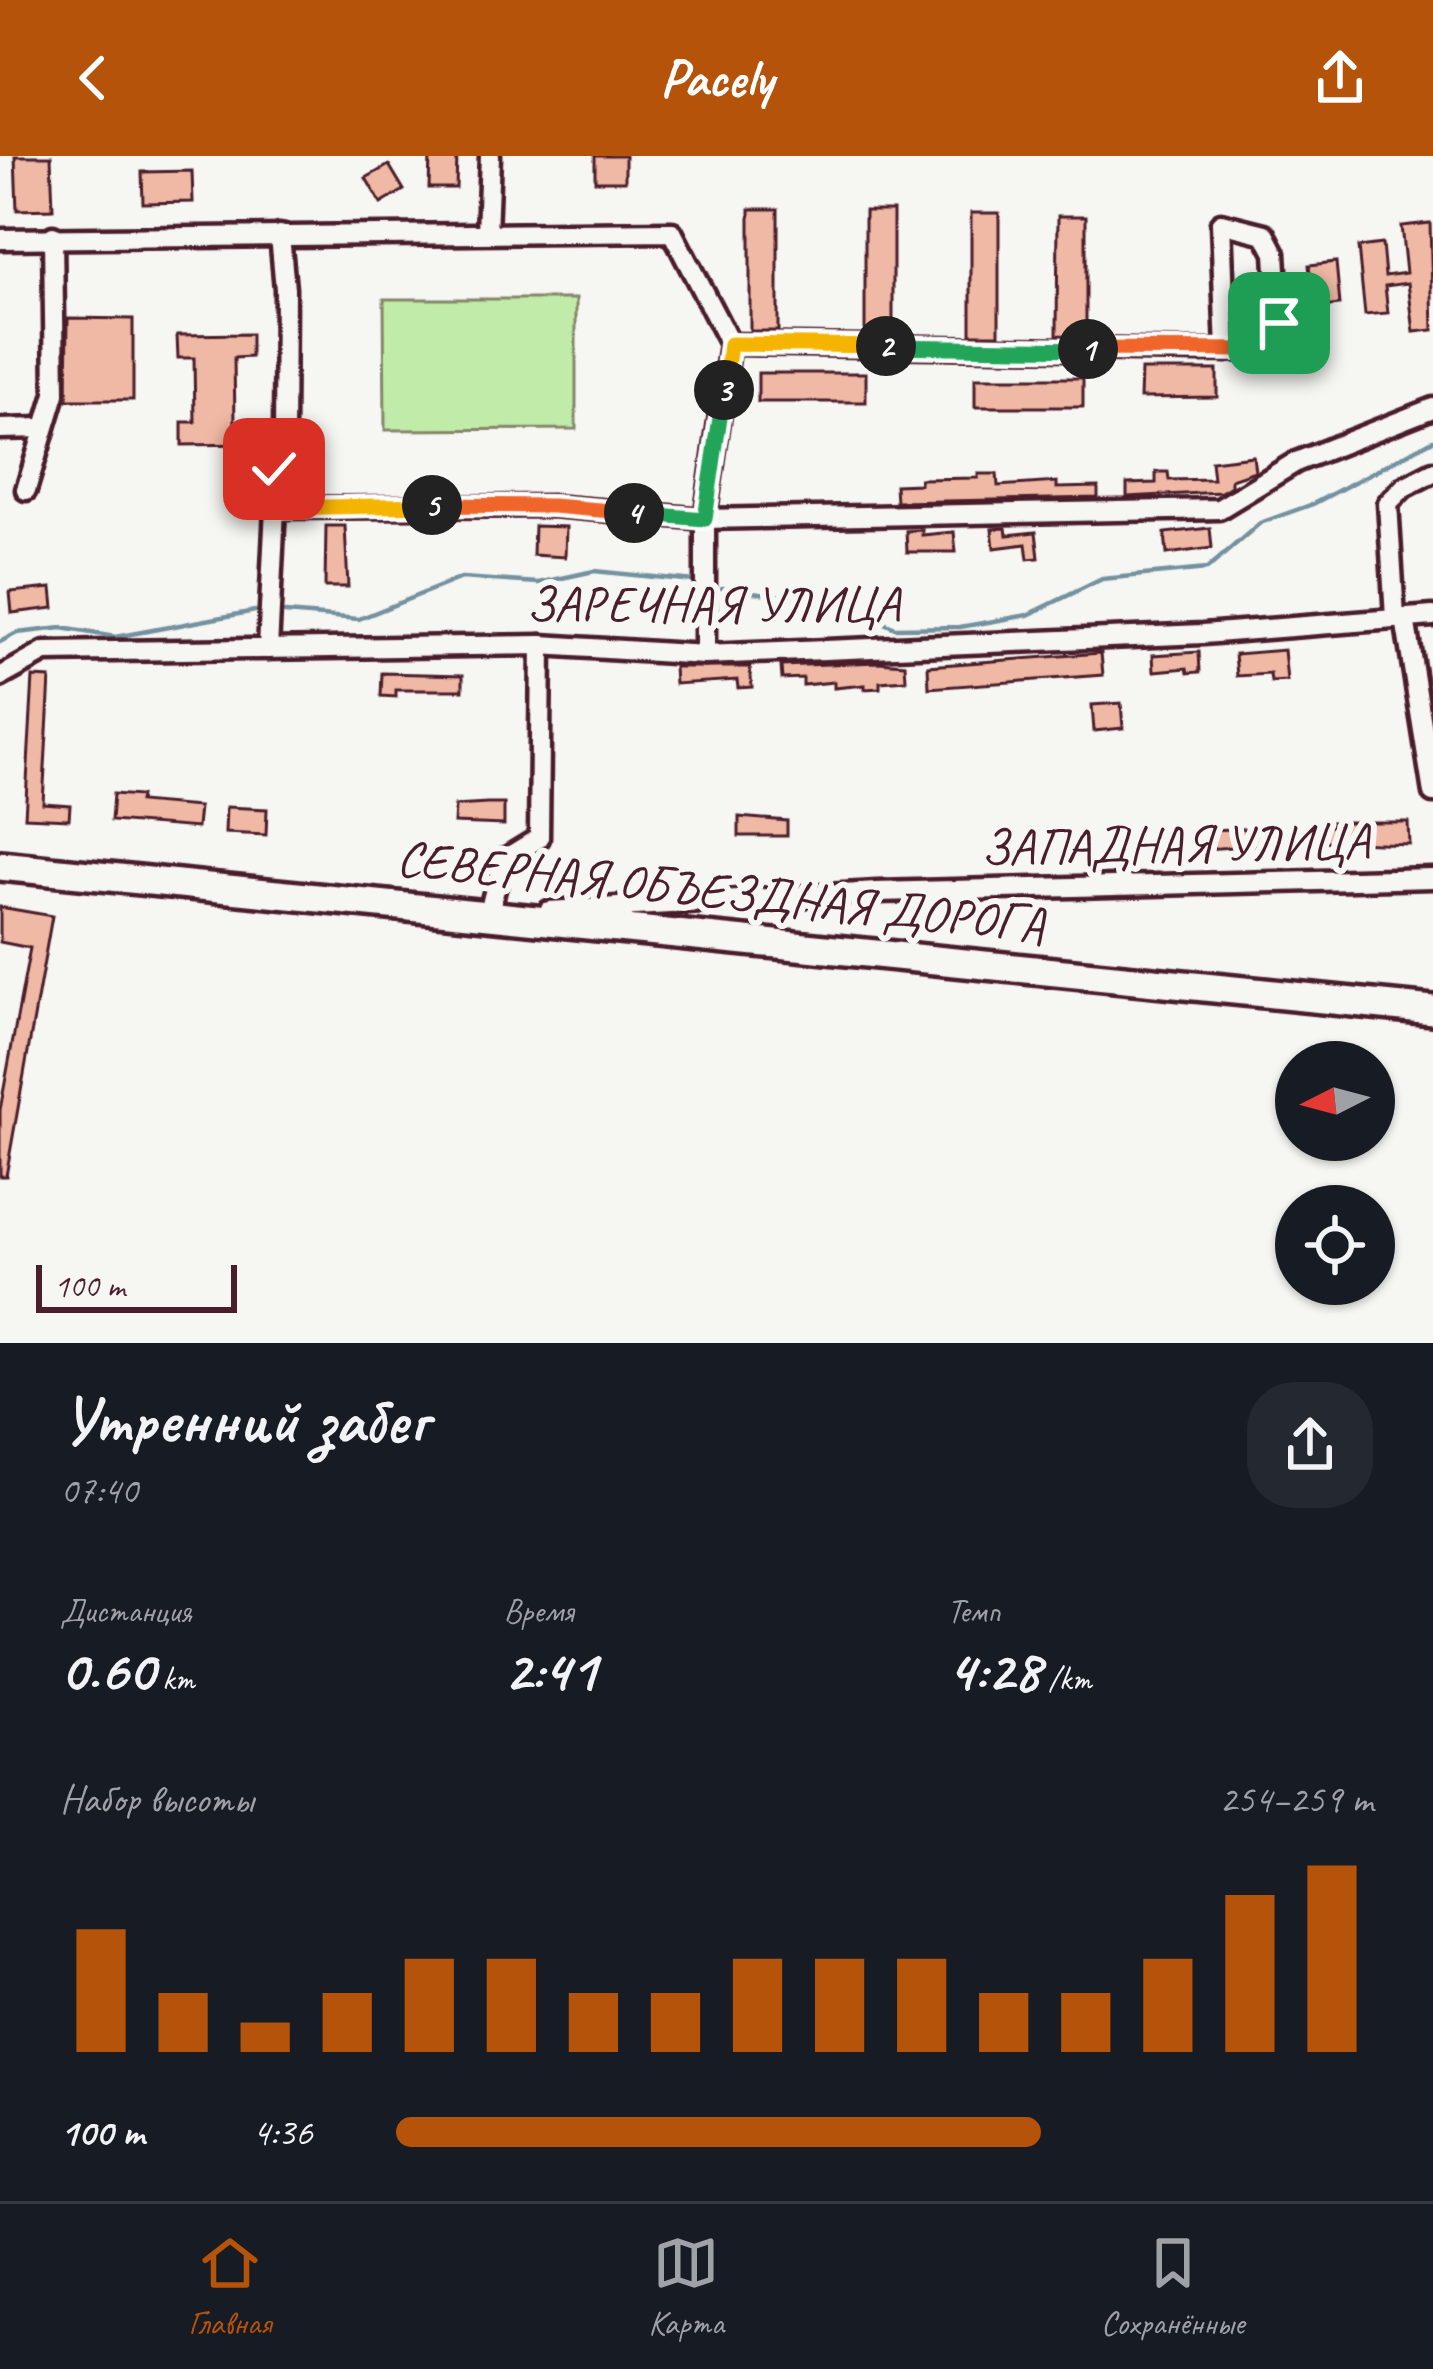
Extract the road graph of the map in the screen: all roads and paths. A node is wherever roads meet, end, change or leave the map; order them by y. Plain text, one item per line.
1 (490, 156) edge
2 (487, 233) junction
3 (280, 235) junction
4 (53, 236) junction
5 (0, 239) edge
6 (730, 344) junction
7 (1226, 351) junction
8 (1433, 408) edge
9 (44, 428) junction
10 (0, 429) edge
11 (1433, 472) edge
12 (26, 490) dead end
13 (275, 508) junction
14 (705, 519) junction
15 (1433, 616) edge
16 (1400, 618) junction
17 (541, 645) junction
18 (268, 649) junction
19 (705, 655) junction
20 (0, 677) edge
21 (1433, 793) edge
22 (0, 866) edge
23 (1433, 878) edge
24 (488, 915) junction
25 (1433, 1010) edge

1 - 2 street
2 - 3 street
2 - 6 street
3 - 4 street
3 - 13 street
4 - 5 street
4 - 9 street
6 - 7 street
6 - 14 street
7 - 7 street
8 - 14 street
9 - 10 street
9 - 12 street
11 - 16 street
13 - 14 street
13 - 18 street
14 - 19 street
15 - 16 street, ЗАРЕЧНАЯ УЛИЦА
16 - 19 street, ЗАРЕЧНАЯ УЛИЦА
16 - 21 street
17 - 18 street, ЗАРЕЧНАЯ УЛИЦА
17 - 19 street, ЗАРЕЧНАЯ УЛИЦА
17 - 24 street
18 - 20 street, ЗАРЕЧНАЯ УЛИЦА
22 - 24 highway, СЕВЕРНАЯ ОБЪЕЗДНАЯ ДОРОГА
23 - 24 street, ЗАПАДНАЯ УЛИЦА
24 - 25 highway, СЕВЕРНАЯ ОБЪЕЗДНАЯ ДОРОГА

